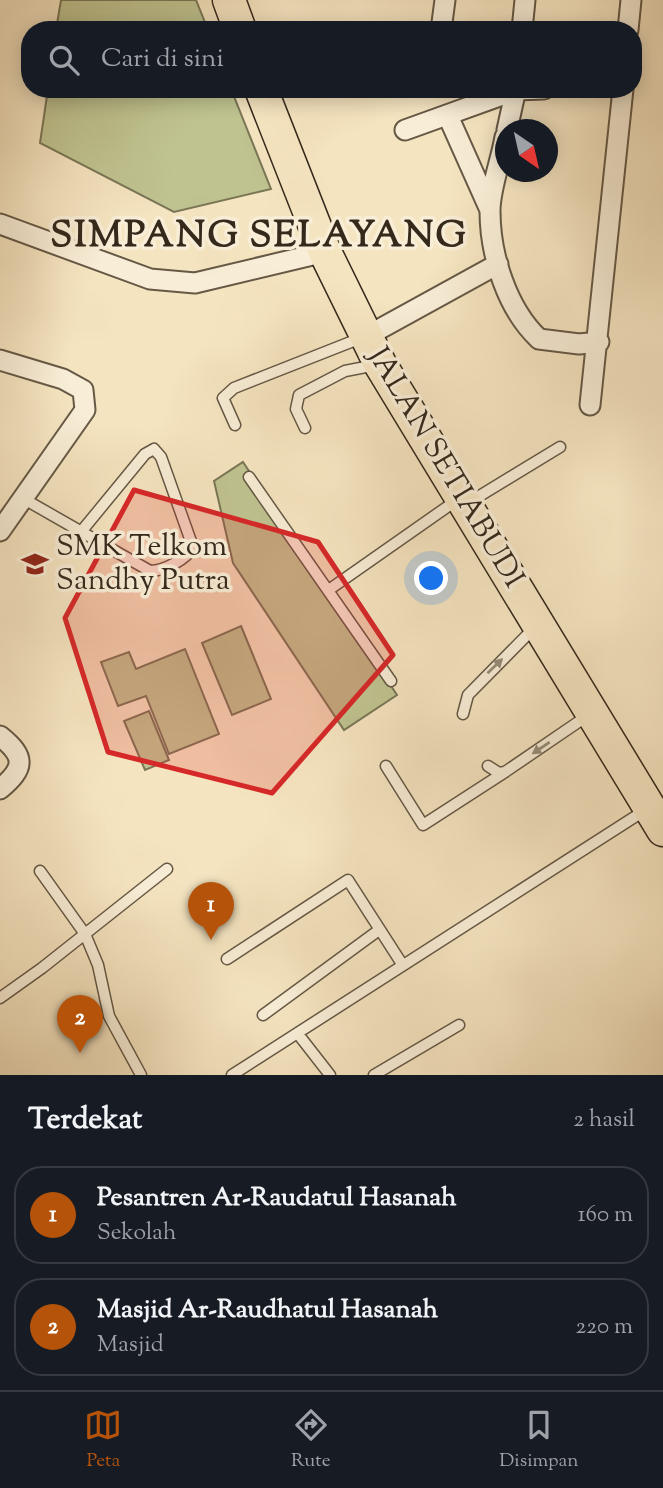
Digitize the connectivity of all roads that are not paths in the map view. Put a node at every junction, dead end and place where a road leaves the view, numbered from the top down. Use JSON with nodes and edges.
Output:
{"nodes":[{"id":1,"x":229,"y":0,"type":"edge"},
{"id":2,"x":444,"y":0,"type":"edge"},
{"id":3,"x":525,"y":0,"type":"edge"},
{"id":4,"x":631,"y":0,"type":"edge"},
{"id":5,"x":237,"y":21,"type":"edge"},
{"id":6,"x":442,"y":21,"type":"edge"},
{"id":7,"x":523,"y":21,"type":"edge"},
{"id":8,"x":629,"y":21,"type":"edge"},
{"id":9,"x":265,"y":98,"type":"edge"},
{"id":10,"x":495,"y":98,"type":"edge"},
{"id":11,"x":514,"y":98,"type":"edge"},
{"id":12,"x":622,"y":98,"type":"edge"},
{"id":13,"x":448,"y":116,"type":"junction"},
{"id":14,"x":509,"y":119,"type":"edge"},
{"id":15,"x":405,"y":130,"type":"dead end"},
{"id":16,"x":496,"y":182,"type":"edge"},
{"id":17,"x":490,"y":211,"type":"junction"},
{"id":18,"x":0,"y":224,"type":"edge"},
{"id":19,"x":325,"y":253,"type":"junction"},
{"id":20,"x":498,"y":264,"type":"junction"},
{"id":21,"x":367,"y":336,"type":"junction"},
{"id":22,"x":599,"y":342,"type":"junction"},
{"id":23,"x":0,"y":360,"type":"edge"},
{"id":24,"x":380,"y":364,"type":"junction"},
{"id":25,"x":590,"y":405,"type":"dead end"},
{"id":26,"x":235,"y":425,"type":"dead end"},
{"id":27,"x":304,"y":428,"type":"dead end"},
{"id":28,"x":560,"y":447,"type":"dead end"},
{"id":29,"x":249,"y":477,"type":"dead end"},
{"id":30,"x":24,"y":499,"type":"junction"},
{"id":31,"x":463,"y":502,"type":"junction"},
{"id":32,"x":0,"y":531,"type":"edge"},
{"id":33,"x":80,"y":533,"type":"junction"},
{"id":34,"x":330,"y":589,"type":"junction"},
{"id":35,"x":539,"y":624,"type":"junction"},
{"id":36,"x":391,"y":681,"type":"dead end"},
{"id":37,"x":593,"y":712,"type":"junction"},
{"id":38,"x":463,"y":714,"type":"dead end"},
{"id":39,"x":0,"y":736,"type":"edge"},
{"id":40,"x":386,"y":766,"type":"dead end"},
{"id":41,"x":488,"y":766,"type":"dead end"},
{"id":42,"x":505,"y":772,"type":"junction"},
{"id":43,"x":0,"y":789,"type":"edge"},
{"id":44,"x":656,"y":819,"type":"edge"},
{"id":45,"x":167,"y":869,"type":"dead end"},
{"id":46,"x":40,"y":871,"type":"dead end"},
{"id":47,"x":379,"y":930,"type":"junction"},
{"id":48,"x":85,"y":934,"type":"junction"},
{"id":49,"x":228,"y":959,"type":"dead end"},
{"id":50,"x":402,"y":964,"type":"junction"},
{"id":51,"x":0,"y":998,"type":"edge"},
{"id":52,"x":263,"y":1015,"type":"dead end"},
{"id":53,"x":459,"y":1025,"type":"dead end"},
{"id":54,"x":298,"y":1034,"type":"junction"},
{"id":55,"x":141,"y":1075,"type":"edge"},
{"id":56,"x":232,"y":1075,"type":"edge"},
{"id":57,"x":330,"y":1075,"type":"edge"},
{"id":58,"x":374,"y":1075,"type":"edge"}],
"edges":[{"from":1,"to":5,"type":"main road"},
{"from":2,"to":6,"type":"street"},
{"from":3,"to":7,"type":"street"},
{"from":4,"to":8,"type":"street"},
{"from":9,"to":19,"type":"main road","name":"JALAN SETIABUDI"},
{"from":10,"to":13,"type":"street"},
{"from":11,"to":14,"type":"street"},
{"from":12,"to":22,"type":"street"},
{"from":13,"to":15,"type":"street"},
{"from":13,"to":17,"type":"street"},
{"from":16,"to":17,"type":"street"},
{"from":17,"to":20,"type":"street"},
{"from":18,"to":19,"type":"street"},
{"from":19,"to":21,"type":"main road","name":"JALAN SETIABUDI"},
{"from":20,"to":21,"type":"street"},
{"from":20,"to":22,"type":"street"},
{"from":21,"to":24,"type":"main road","name":"JALAN SETIABUDI"},
{"from":21,"to":26,"type":"lane"},
{"from":22,"to":25,"type":"street"},
{"from":23,"to":30,"type":"street"},
{"from":24,"to":27,"type":"lane"},
{"from":24,"to":31,"type":"main road","name":"JALAN SETIABUDI"},
{"from":28,"to":31,"type":"lane"},
{"from":29,"to":34,"type":"lane"},
{"from":30,"to":32,"type":"street"},
{"from":30,"to":33,"type":"lane"},
{"from":31,"to":34,"type":"lane"},
{"from":31,"to":35,"type":"main road","name":"JALAN SETIABUDI"},
{"from":33,"to":33,"type":"lane"},
{"from":34,"to":36,"type":"lane"},
{"from":35,"to":37,"type":"main road","name":"JALAN SETIABUDI"},
{"from":38,"to":35,"type":"lane","one_way":true},
{"from":37,"to":42,"type":"lane","one_way":true},
{"from":37,"to":44,"type":"main road","name":"JALAN SETIABUDI"},
{"from":39,"to":43,"type":"street"},
{"from":40,"to":42,"type":"lane"},
{"from":41,"to":42,"type":"lane"},
{"from":44,"to":50,"type":"lane"},
{"from":45,"to":48,"type":"lane"},
{"from":46,"to":48,"type":"lane"},
{"from":47,"to":49,"type":"lane"},
{"from":47,"to":50,"type":"lane"},
{"from":47,"to":52,"type":"lane"},
{"from":48,"to":51,"type":"lane"},
{"from":48,"to":55,"type":"lane"},
{"from":50,"to":54,"type":"lane"},
{"from":53,"to":58,"type":"lane"},
{"from":54,"to":56,"type":"lane"},
{"from":54,"to":57,"type":"lane"}]}
